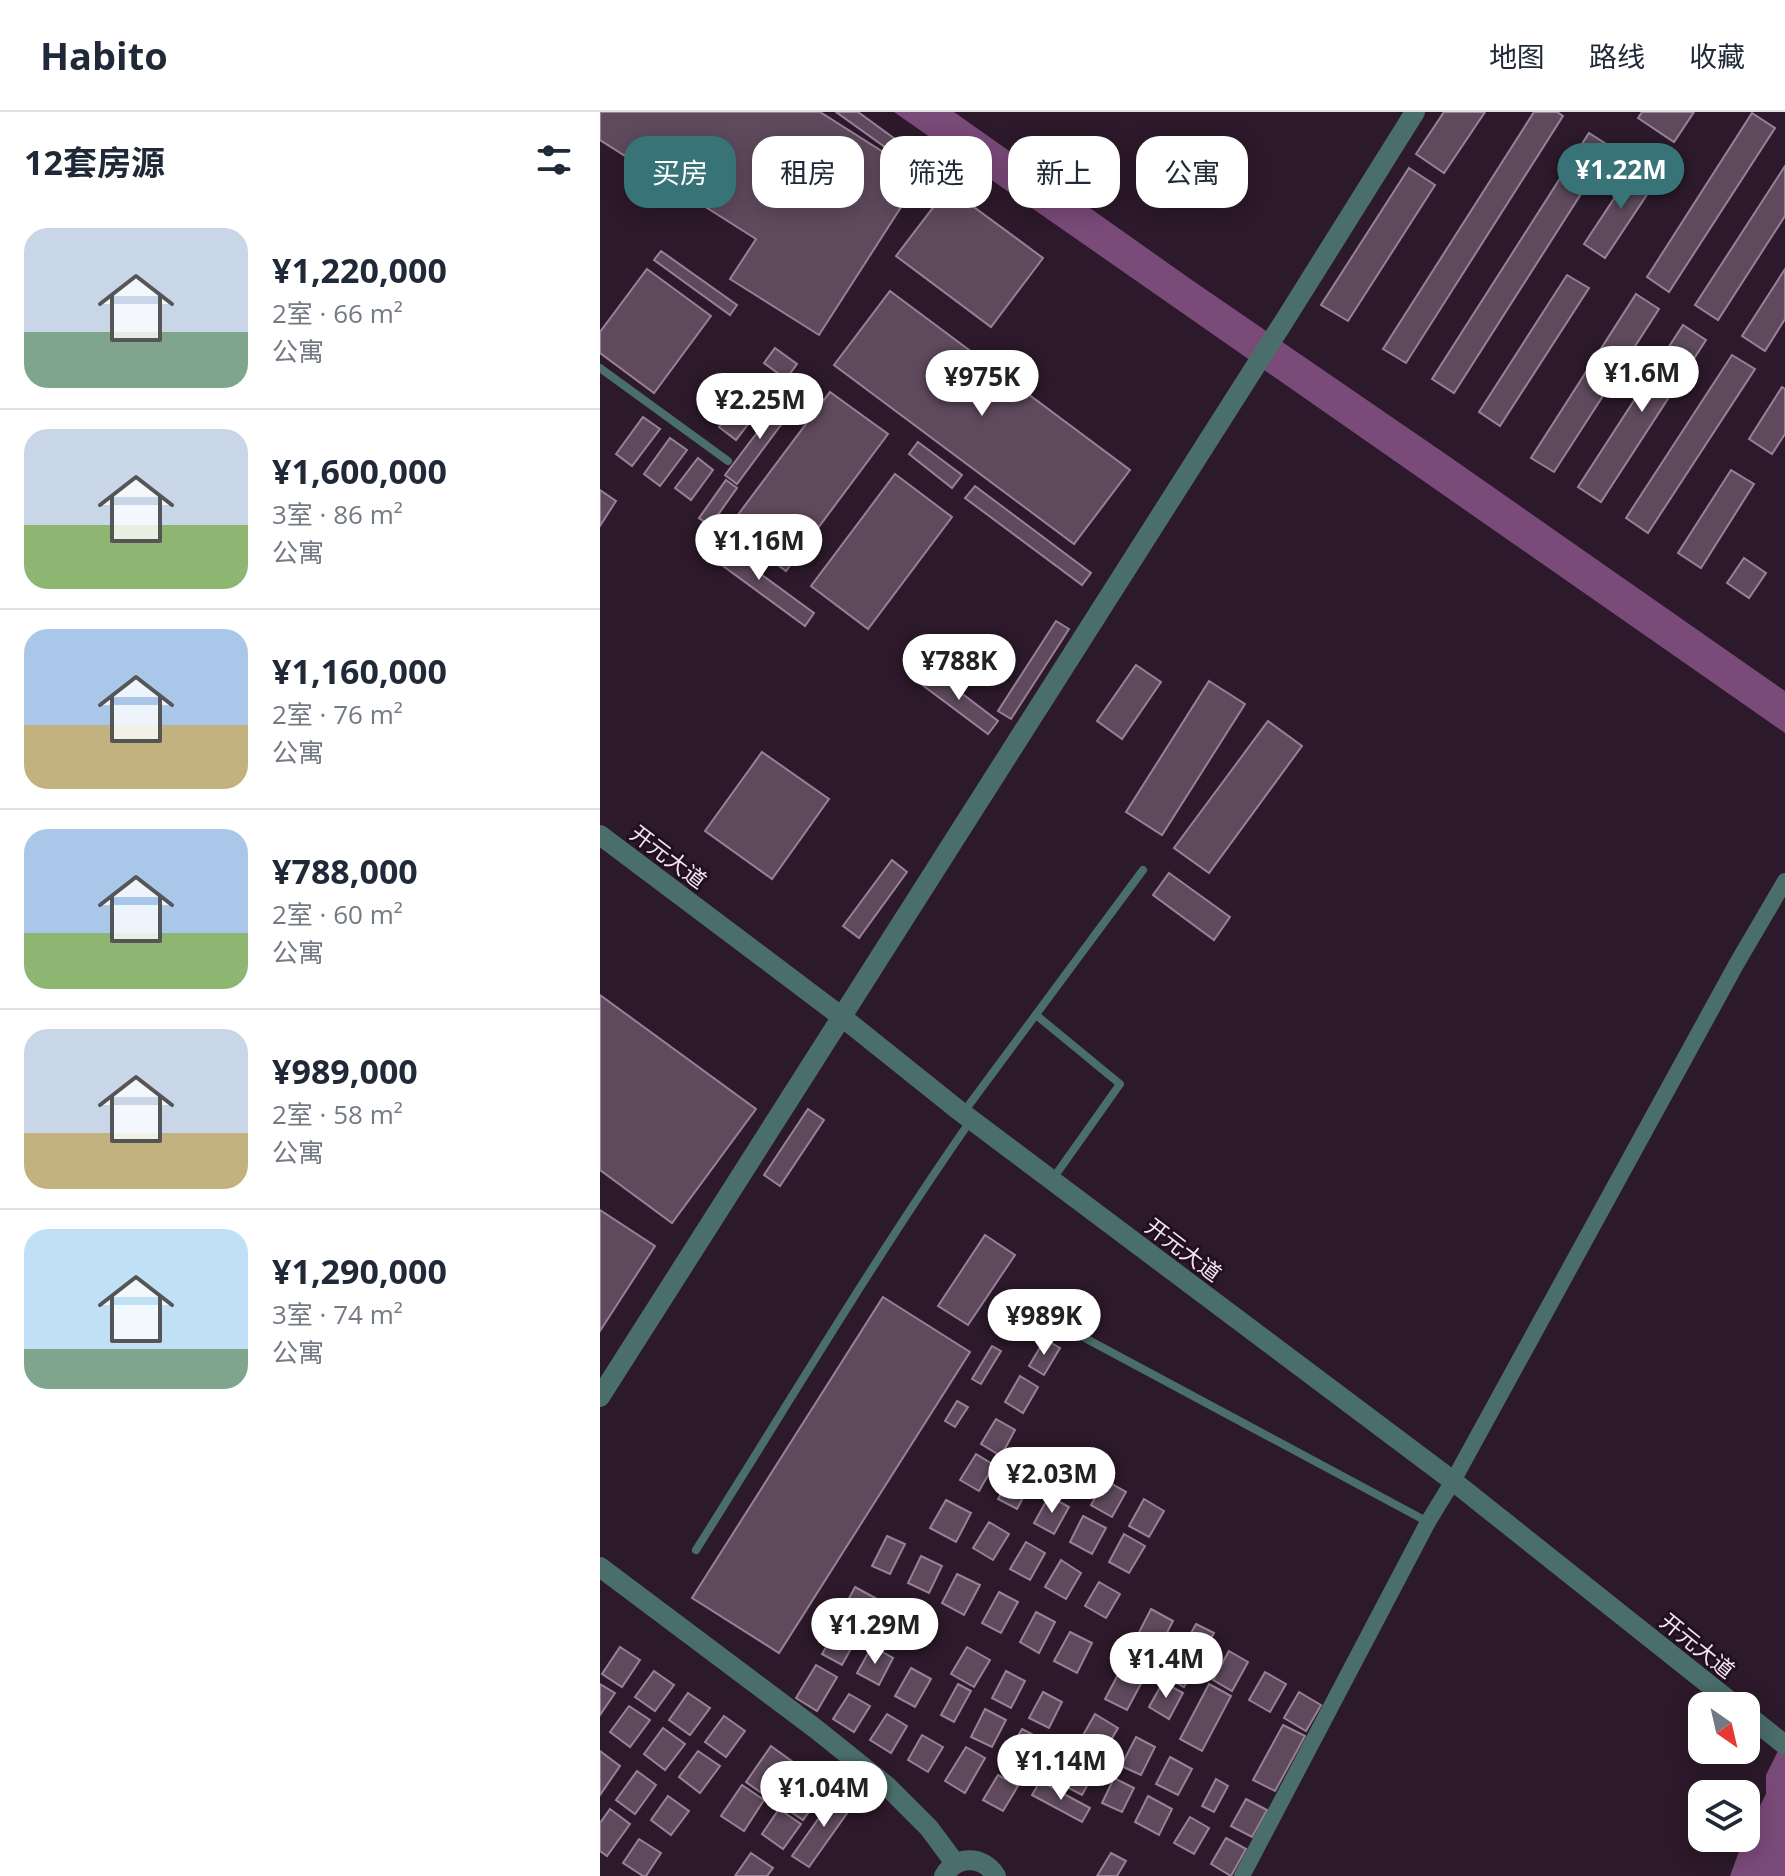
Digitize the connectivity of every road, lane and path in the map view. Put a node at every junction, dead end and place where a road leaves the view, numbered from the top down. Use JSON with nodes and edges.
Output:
{"nodes":[{"id":1,"x":1415,"y":112,"type":"edge"},
{"id":2,"x":600,"y":368,"type":"edge"},
{"id":3,"x":728,"y":461,"type":"dead end"},
{"id":4,"x":600,"y":835,"type":"edge"},
{"id":5,"x":1143,"y":870,"type":"dead end"},
{"id":6,"x":1785,"y":881,"type":"edge"},
{"id":7,"x":1036,"y":1015,"type":"junction"},
{"id":8,"x":842,"y":1017,"type":"junction"},
{"id":9,"x":967,"y":1116,"type":"junction"},
{"id":10,"x":1052,"y":1180,"type":"junction"},
{"id":11,"x":1042,"y":1315,"type":"dead end"},
{"id":12,"x":600,"y":1397,"type":"edge"},
{"id":13,"x":1453,"y":1481,"type":"junction"},
{"id":14,"x":1428,"y":1522,"type":"junction"},
{"id":15,"x":696,"y":1550,"type":"dead end"},
{"id":16,"x":600,"y":1567,"type":"edge"},
{"id":17,"x":1718,"y":1692,"type":"edge"},
{"id":18,"x":1760,"y":1725,"type":"edge"},
{"id":19,"x":1785,"y":1745,"type":"edge"},
{"id":20,"x":950,"y":1870,"type":"edge"},
{"id":21,"x":996,"y":1876,"type":"edge"},
{"id":22,"x":1242,"y":1876,"type":"edge"}],
"edges":[{"from":1,"to":8,"type":"street"},
{"from":2,"to":3,"type":"lane"},
{"from":4,"to":8,"type":"street","name":"开元大道"},
{"from":5,"to":7,"type":"lane"},
{"from":6,"to":13,"type":"street"},
{"from":7,"to":9,"type":"lane"},
{"from":7,"to":10,"type":"lane"},
{"from":8,"to":9,"type":"street","name":"开元大道"},
{"from":8,"to":12,"type":"street"},
{"from":9,"to":10,"type":"street","name":"开元大道"},
{"from":9,"to":15,"type":"lane"},
{"from":10,"to":13,"type":"street","name":"开元大道"},
{"from":11,"to":14,"type":"lane"},
{"from":13,"to":14,"type":"street"},
{"from":13,"to":17,"type":"street","name":"开元大道"},
{"from":14,"to":22,"type":"street"},
{"from":16,"to":20,"type":"street"},
{"from":18,"to":19,"type":"street"},
{"from":20,"to":21,"type":"street"}]}
